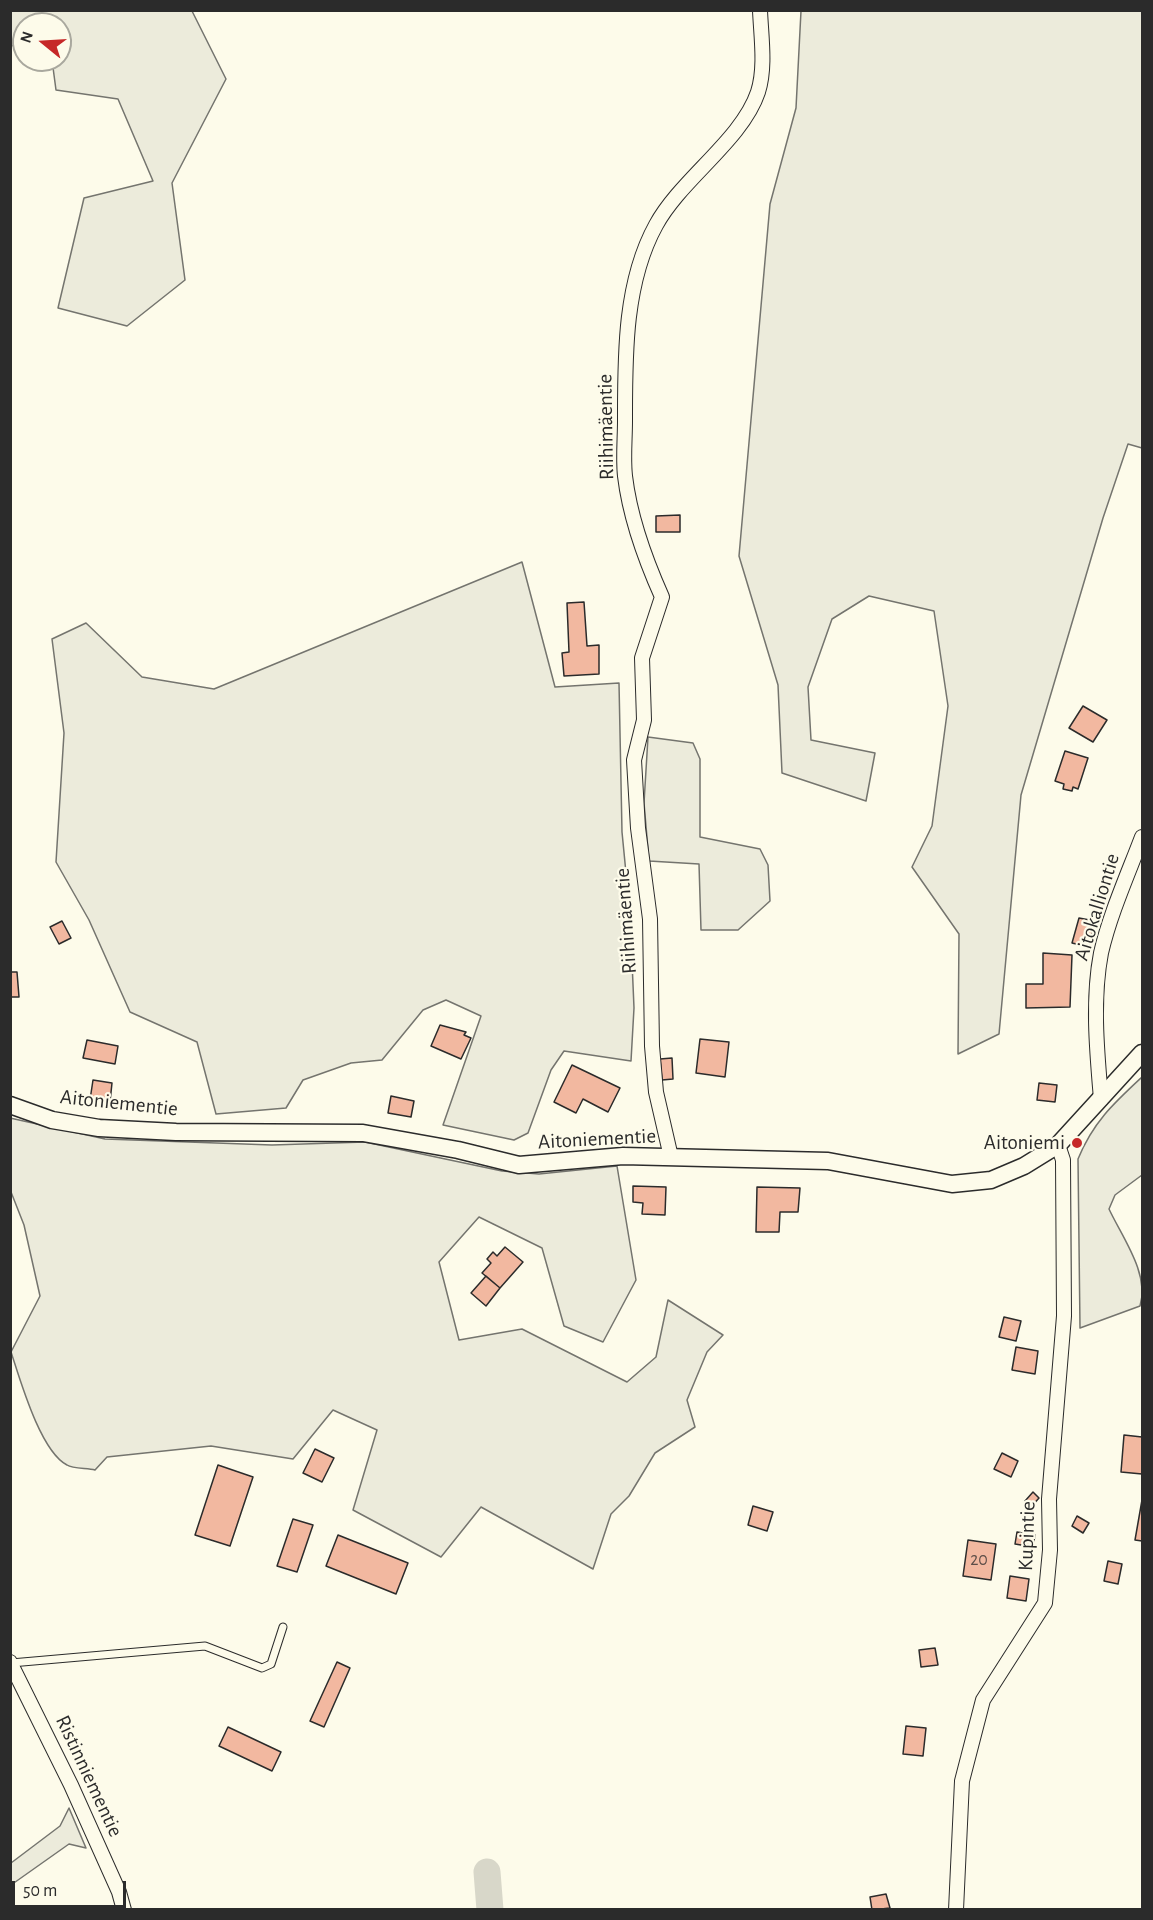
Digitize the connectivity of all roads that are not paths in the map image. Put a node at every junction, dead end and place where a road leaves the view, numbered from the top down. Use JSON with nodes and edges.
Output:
{"nodes":[{"id":1,"x":760,"y":10,"type":"edge"},
{"id":2,"x":1143,"y":837,"type":"edge"},
{"id":3,"x":1143,"y":1053,"type":"edge"},
{"id":4,"x":1101,"y":1099,"type":"junction"},
{"id":5,"x":10,"y":1106,"type":"edge"},
{"id":6,"x":1058,"y":1145,"type":"junction"},
{"id":7,"x":671,"y":1157,"type":"junction"},
{"id":8,"x":283,"y":1627,"type":"dead end"},
{"id":9,"x":11,"y":1662,"type":"edge"},
{"id":10,"x":124,"y":1910,"type":"edge"},
{"id":11,"x":956,"y":1910,"type":"edge"}],
"edges":[{"from":1,"to":7,"type":"street","name":"Riihimäentie"},
{"from":2,"to":4,"type":"street","name":"Aitokalliontie"},
{"from":3,"to":4,"type":"street","name":"Aitoniementie"},
{"from":4,"to":6,"type":"street","name":"Aitoniementie"},
{"from":5,"to":7,"type":"street","name":"Aitoniementie"},
{"from":6,"to":7,"type":"street","name":"Aitoniementie"},
{"from":6,"to":11,"type":"street","name":"Kupintie"},
{"from":8,"to":9,"type":"lane"},
{"from":9,"to":10,"type":"street","name":"Ristinniementie"}]}
